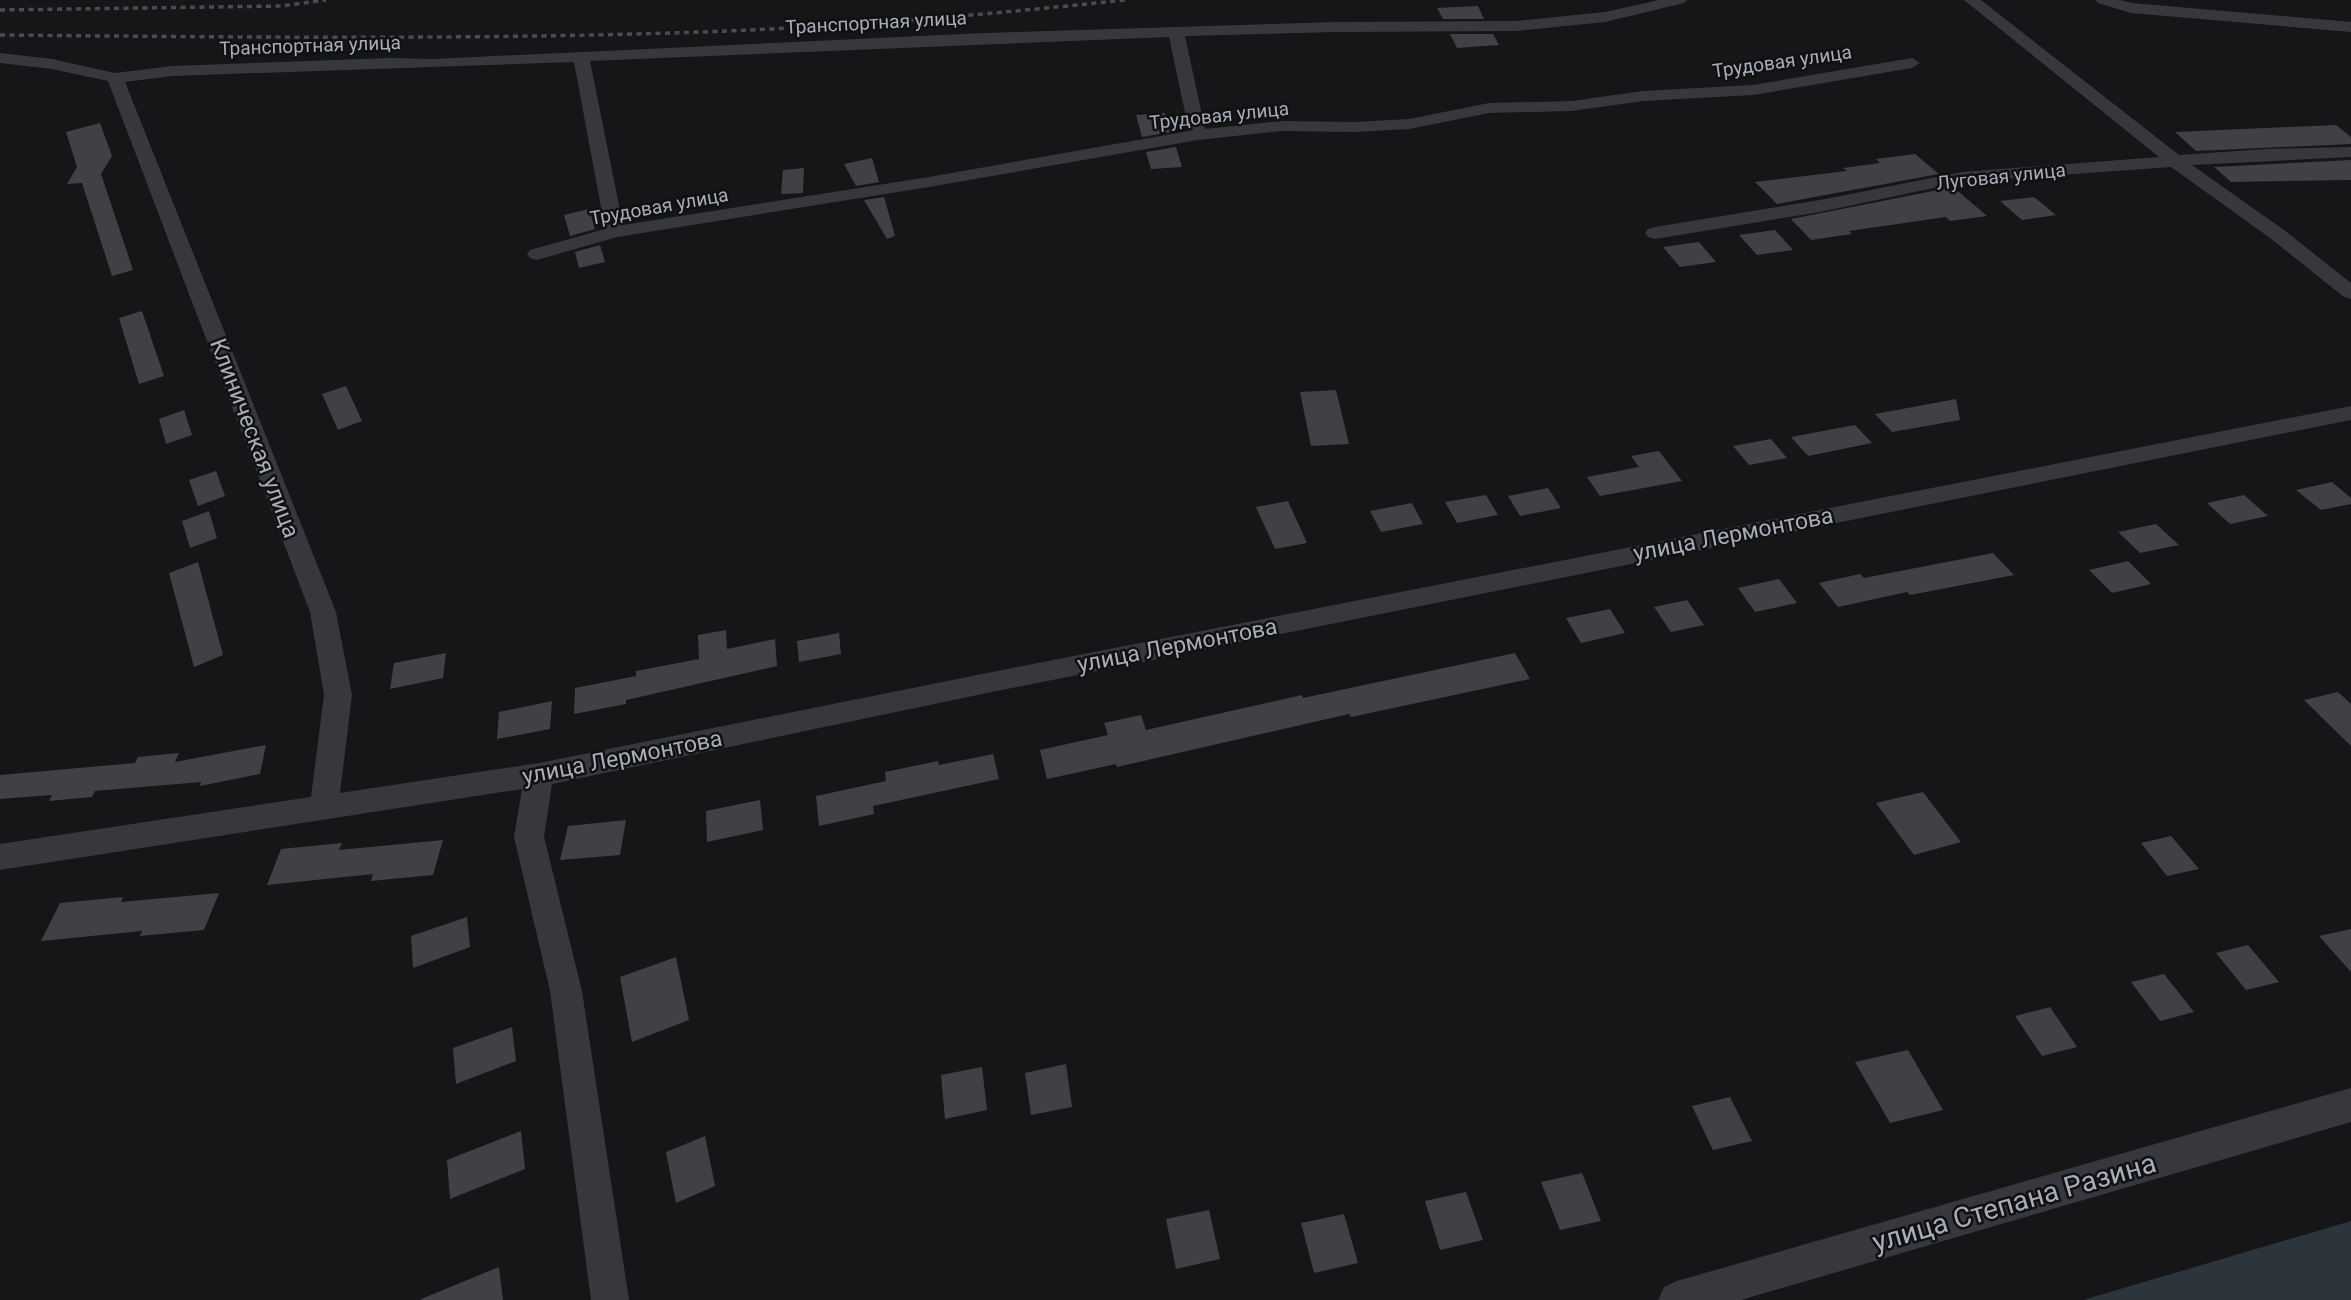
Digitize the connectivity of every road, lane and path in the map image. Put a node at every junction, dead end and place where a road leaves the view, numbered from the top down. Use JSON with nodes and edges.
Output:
{"nodes":[{"id":1,"x":1679,"y":0,"type":"edge"},
{"id":2,"x":1972,"y":0,"type":"edge"},
{"id":3,"x":2103,"y":0,"type":"edge"},
{"id":4,"x":2351,"y":27,"type":"edge"},
{"id":5,"x":1175,"y":32,"type":"junction"},
{"id":6,"x":0,"y":58,"type":"edge"},
{"id":7,"x":581,"y":58,"type":"junction"},
{"id":8,"x":1912,"y":64,"type":"dead end"},
{"id":9,"x":115,"y":78,"type":"junction"},
{"id":10,"x":1198,"y":135,"type":"junction"},
{"id":11,"x":2351,"y":152,"type":"edge"},
{"id":12,"x":2175,"y":161,"type":"junction"},
{"id":13,"x":615,"y":232,"type":"junction"},
{"id":14,"x":1655,"y":233,"type":"dead end"},
{"id":15,"x":537,"y":254,"type":"dead end"},
{"id":16,"x":2351,"y":293,"type":"edge"},
{"id":17,"x":2351,"y":413,"type":"edge"},
{"id":18,"x":539,"y":775,"type":"junction"},
{"id":19,"x":324,"y":809,"type":"junction"},
{"id":20,"x":0,"y":857,"type":"edge"},
{"id":21,"x":2351,"y":1105,"type":"edge"},
{"id":22,"x":610,"y":1300,"type":"edge"},
{"id":23,"x":1677,"y":1300,"type":"edge"}],
"edges":[{"from":1,"to":5,"type":"street","name":"Транспортная улица"},
{"from":2,"to":12,"type":"street"},
{"from":3,"to":4,"type":"street"},
{"from":5,"to":7,"type":"street","name":"Транспортная улица"},
{"from":5,"to":10,"type":"street"},
{"from":6,"to":9,"type":"street","name":"Транспортная улица"},
{"from":7,"to":9,"type":"street","name":"Транспортная улица"},
{"from":7,"to":13,"type":"street"},
{"from":8,"to":10,"type":"street","name":"Трудовая улица"},
{"from":9,"to":19,"type":"street","name":"Клиническая улица"},
{"from":10,"to":13,"type":"street","name":"Трудовая улица"},
{"from":11,"to":12,"type":"street","name":"Луговая улица"},
{"from":12,"to":14,"type":"street","name":"Луговая улица"},
{"from":12,"to":16,"type":"street"},
{"from":13,"to":15,"type":"street","name":"Трудовая улица"},
{"from":17,"to":18,"type":"street","name":"улица Лермонтова"},
{"from":18,"to":19,"type":"street","name":"улица Лермонтова"},
{"from":18,"to":22,"type":"street"},
{"from":19,"to":20,"type":"street","name":"улица Лермонтова"},
{"from":21,"to":23,"type":"street","name":"улица Степана Разина"}]}
